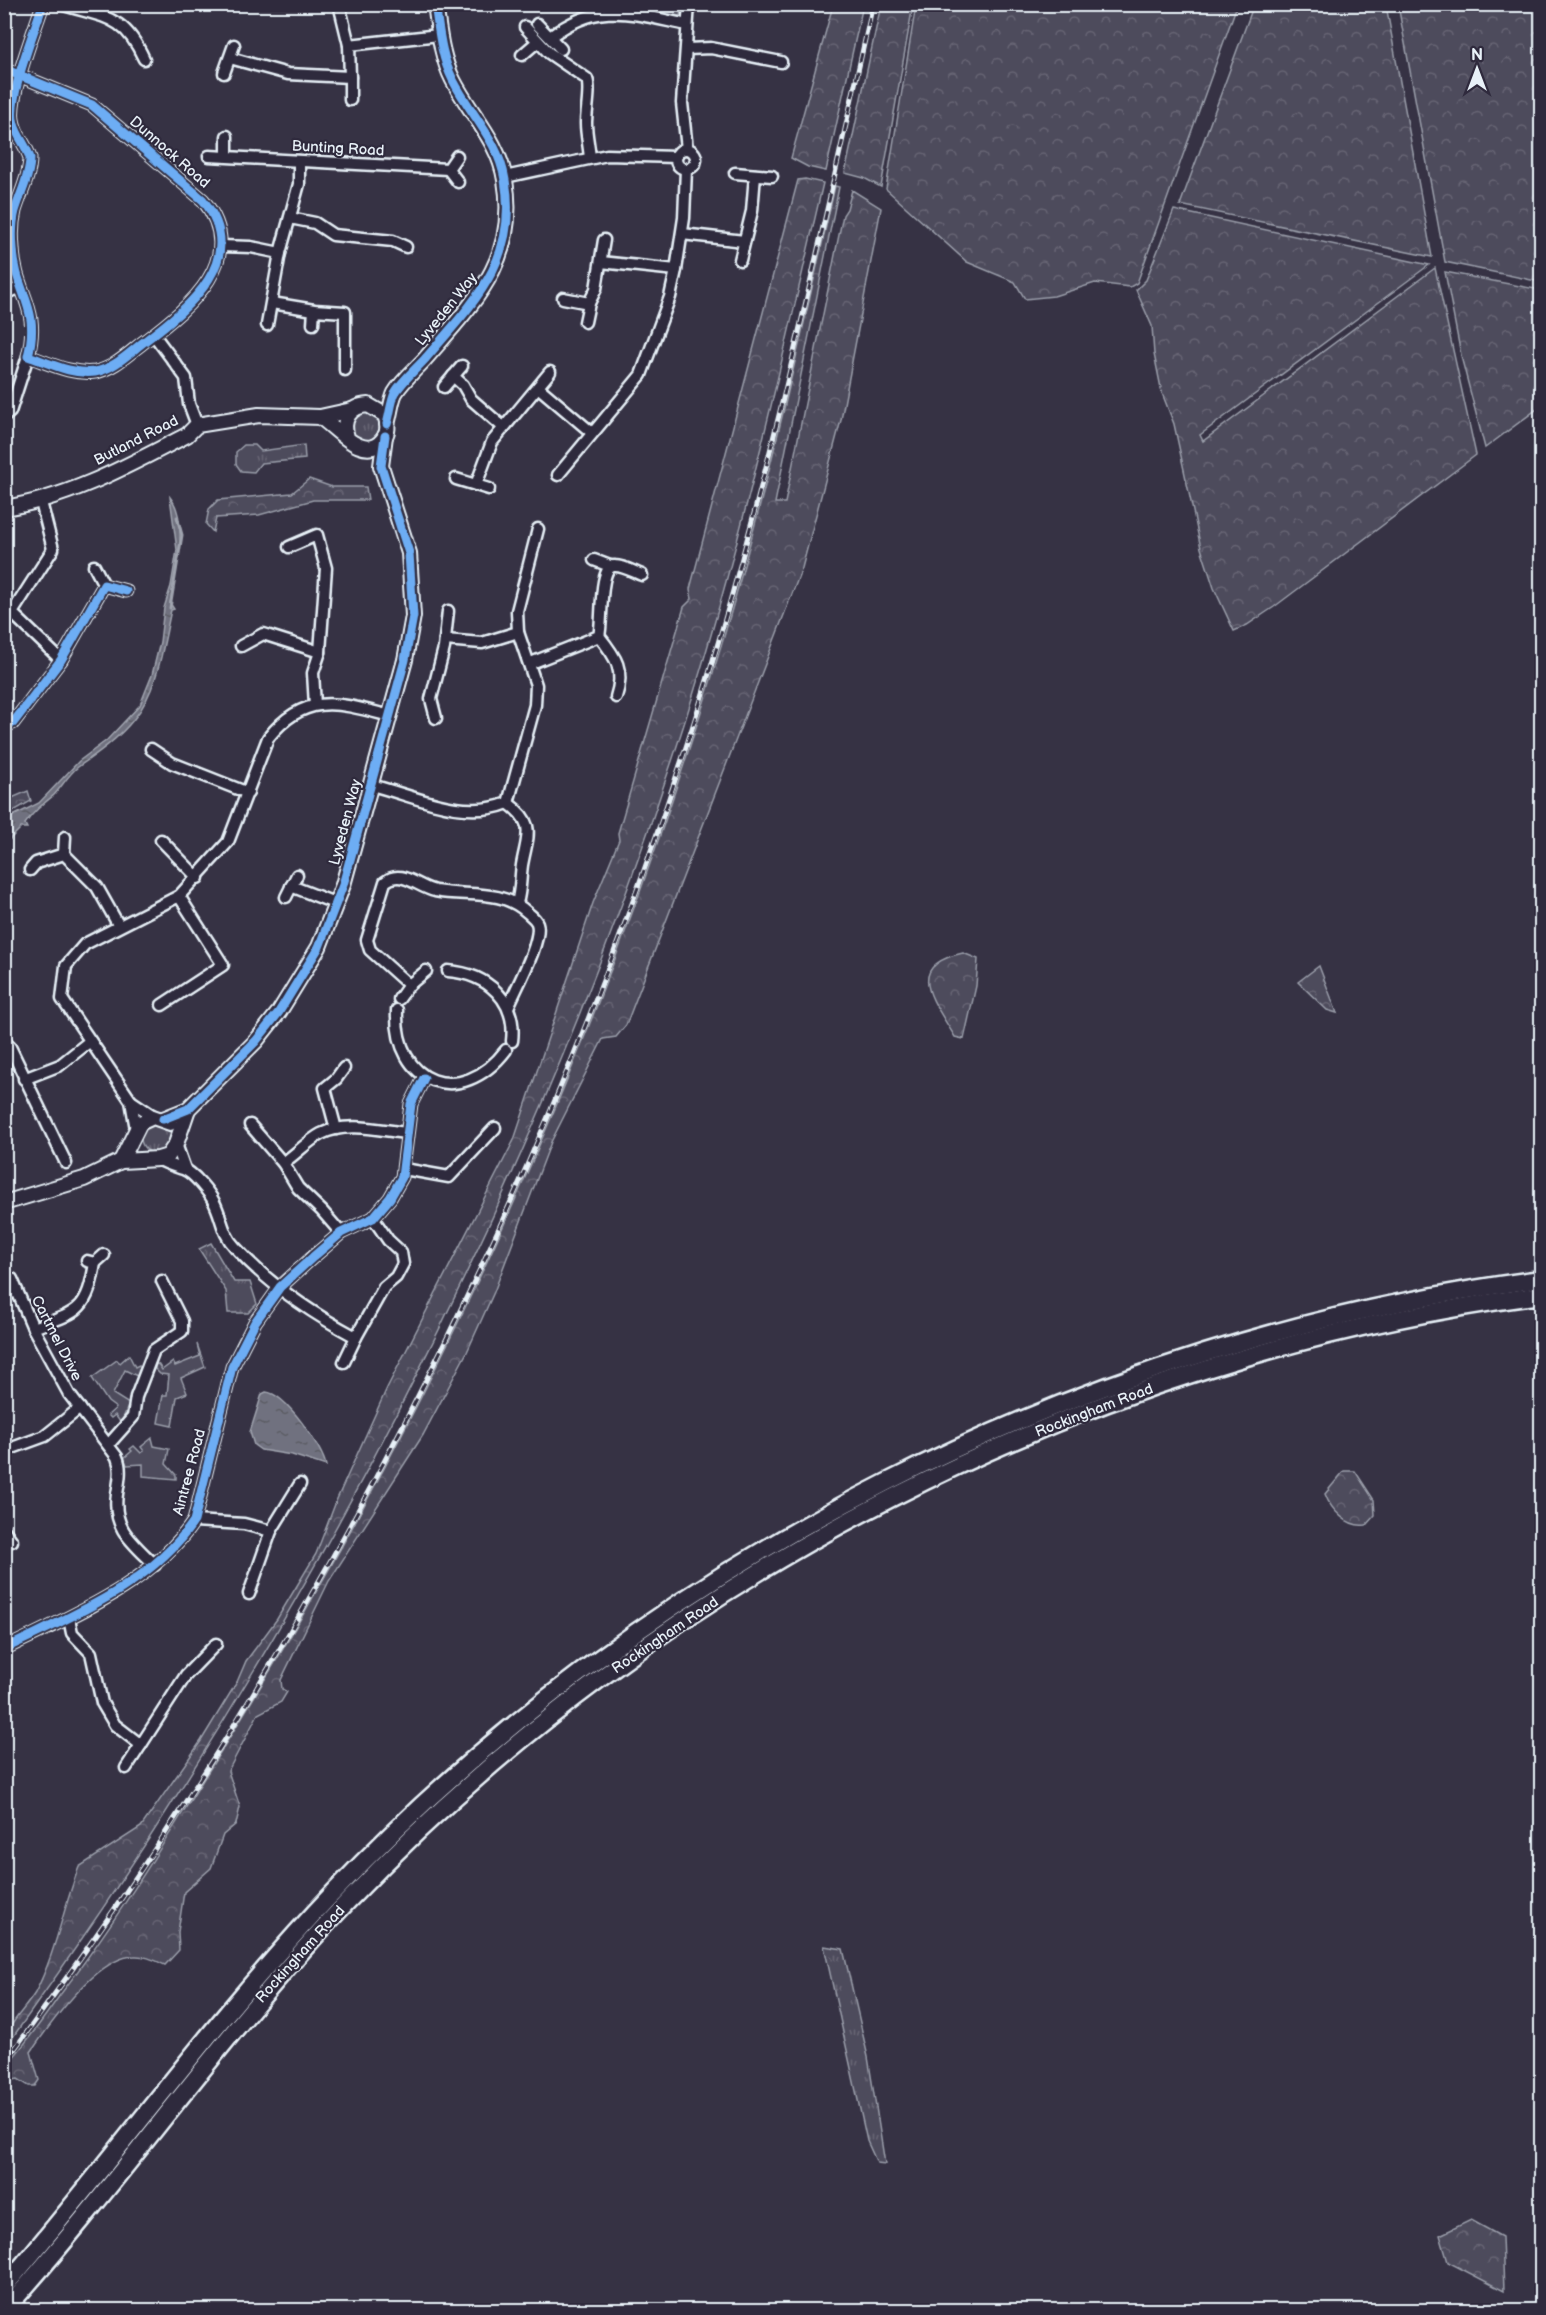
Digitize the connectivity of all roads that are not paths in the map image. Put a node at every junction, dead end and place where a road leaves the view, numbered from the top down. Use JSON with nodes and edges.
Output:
{"nodes":[{"id":1,"x":43,"y":4,"type":"edge"},
{"id":2,"x":61,"y":4,"type":"edge"},
{"id":3,"x":339,"y":4,"type":"edge"},
{"id":4,"x":435,"y":4,"type":"edge"},
{"id":5,"x":689,"y":4,"type":"edge"},
{"id":6,"x":609,"y":7,"type":"edge"},
{"id":7,"x":537,"y":24,"type":"dead end"},
{"id":8,"x":687,"y":25,"type":"junction"},
{"id":9,"x":525,"y":27,"type":"dead end"},
{"id":10,"x":439,"y":34,"type":"junction"},
{"id":11,"x":550,"y":37,"type":"junction"},
{"id":12,"x":537,"y":42,"type":"junction"},
{"id":13,"x":234,"y":45,"type":"dead end"},
{"id":14,"x":349,"y":45,"type":"junction"},
{"id":15,"x":561,"y":49,"type":"dead end"},
{"id":16,"x":687,"y":49,"type":"junction"},
{"id":17,"x":522,"y":55,"type":"dead end"},
{"id":18,"x":231,"y":58,"type":"junction"},
{"id":19,"x":144,"y":59,"type":"dead end"},
{"id":20,"x":781,"y":62,"type":"dead end"},
{"id":21,"x":4,"y":69,"type":"edge"},
{"id":22,"x":224,"y":73,"type":"dead end"},
{"id":23,"x":20,"y":75,"type":"junction"},
{"id":24,"x":350,"y":77,"type":"junction"},
{"id":25,"x":350,"y":100,"type":"dead end"},
{"id":26,"x":227,"y":136,"type":"dead end"},
{"id":27,"x":687,"y":149,"type":"junction"},
{"id":28,"x":209,"y":156,"type":"dead end"},
{"id":29,"x":227,"y":156,"type":"junction"},
{"id":30,"x":458,"y":156,"type":"dead end"},
{"id":31,"x":676,"y":157,"type":"junction"},
{"id":32,"x":590,"y":158,"type":"junction"},
{"id":33,"x":300,"y":160,"type":"junction"},
{"id":34,"x":448,"y":169,"type":"junction"},
{"id":35,"x":686,"y":169,"type":"junction"},
{"id":36,"x":735,"y":173,"type":"dead end"},
{"id":37,"x":755,"y":175,"type":"junction"},
{"id":38,"x":772,"y":176,"type":"dead end"},
{"id":39,"x":505,"y":177,"type":"junction"},
{"id":40,"x":458,"y":183,"type":"dead end"},
{"id":41,"x":9,"y":213,"type":"edge"},
{"id":42,"x":290,"y":218,"type":"junction"},
{"id":43,"x":682,"y":234,"type":"junction"},
{"id":44,"x":604,"y":240,"type":"dead end"},
{"id":45,"x":744,"y":241,"type":"junction"},
{"id":46,"x":221,"y":246,"type":"junction"},
{"id":47,"x":406,"y":248,"type":"dead end"},
{"id":48,"x":280,"y":254,"type":"junction"},
{"id":49,"x":740,"y":260,"type":"dead end"},
{"id":50,"x":601,"y":262,"type":"junction"},
{"id":51,"x":676,"y":270,"type":"junction"},
{"id":52,"x":21,"y":288,"type":"junction"},
{"id":53,"x":4,"y":293,"type":"edge"},
{"id":54,"x":563,"y":298,"type":"dead end"},
{"id":55,"x":272,"y":303,"type":"junction"},
{"id":56,"x":589,"y":303,"type":"junction"},
{"id":57,"x":314,"y":310,"type":"junction"},
{"id":58,"x":585,"y":322,"type":"dead end"},
{"id":59,"x":313,"y":324,"type":"dead end"},
{"id":60,"x":267,"y":325,"type":"dead end"},
{"id":61,"x":154,"y":335,"type":"junction"},
{"id":62,"x":28,"y":357,"type":"junction"},
{"id":63,"x":462,"y":366,"type":"dead end"},
{"id":64,"x":345,"y":370,"type":"dead end"},
{"id":65,"x":550,"y":372,"type":"dead end"},
{"id":66,"x":453,"y":376,"type":"junction"},
{"id":67,"x":444,"y":387,"type":"dead end"},
{"id":68,"x":538,"y":387,"type":"junction"},
{"id":69,"x":395,"y":394,"type":"junction"},
{"id":70,"x":368,"y":405,"type":"junction"},
{"id":71,"x":352,"y":410,"type":"junction"},
{"id":72,"x":4,"y":417,"type":"edge"},
{"id":73,"x":320,"y":417,"type":"junction"},
{"id":74,"x":198,"y":425,"type":"junction"},
{"id":75,"x":503,"y":427,"type":"junction"},
{"id":76,"x":386,"y":430,"type":"junction"},
{"id":77,"x":591,"y":432,"type":"junction"},
{"id":78,"x":347,"y":437,"type":"junction"},
{"id":79,"x":360,"y":447,"type":"junction"},
{"id":80,"x":381,"y":466,"type":"junction"},
{"id":81,"x":558,"y":475,"type":"dead end"},
{"id":82,"x":456,"y":479,"type":"dead end"},
{"id":83,"x":476,"y":485,"type":"junction"},
{"id":84,"x":489,"y":489,"type":"dead end"},
{"id":85,"x":41,"y":502,"type":"junction"},
{"id":86,"x":4,"y":508,"type":"edge"},
{"id":87,"x":537,"y":529,"type":"dead end"},
{"id":88,"x":289,"y":547,"type":"dead end"},
{"id":89,"x":594,"y":560,"type":"dead end"},
{"id":90,"x":94,"y":566,"type":"dead end"},
{"id":91,"x":610,"y":566,"type":"junction"},
{"id":92,"x":642,"y":575,"type":"dead end"},
{"id":93,"x":104,"y":585,"type":"junction"},
{"id":94,"x":126,"y":591,"type":"dead end"},
{"id":95,"x":448,"y":611,"type":"dead end"},
{"id":96,"x":518,"y":632,"type":"junction"},
{"id":97,"x":599,"y":636,"type":"junction"},
{"id":98,"x":445,"y":640,"type":"junction"},
{"id":99,"x":241,"y":646,"type":"dead end"},
{"id":100,"x":320,"y":652,"type":"junction"},
{"id":101,"x":61,"y":660,"type":"junction"},
{"id":102,"x":531,"y":663,"type":"junction"},
{"id":103,"x":616,"y":697,"type":"dead end"},
{"id":104,"x":315,"y":705,"type":"junction"},
{"id":105,"x":390,"y":716,"type":"junction"},
{"id":106,"x":436,"y":718,"type":"dead end"},
{"id":107,"x":4,"y":726,"type":"edge"},
{"id":108,"x":151,"y":749,"type":"dead end"},
{"id":109,"x":371,"y":785,"type":"junction"},
{"id":110,"x":248,"y":793,"type":"junction"},
{"id":111,"x":508,"y":803,"type":"junction"},
{"id":112,"x":65,"y":837,"type":"dead end"},
{"id":113,"x":161,"y":840,"type":"dead end"},
{"id":114,"x":64,"y":854,"type":"junction"},
{"id":115,"x":30,"y":870,"type":"dead end"},
{"id":116,"x":198,"y":878,"type":"junction"},
{"id":117,"x":179,"y":896,"type":"junction"},
{"id":118,"x":286,"y":897,"type":"dead end"},
{"id":119,"x":517,"y":903,"type":"junction"},
{"id":120,"x":337,"y":904,"type":"junction"},
{"id":121,"x":120,"y":926,"type":"junction"},
{"id":122,"x":426,"y":971,"type":"dead end"},
{"id":123,"x":448,"y":971,"type":"dead end"},
{"id":124,"x":409,"y":985,"type":"junction"},
{"id":125,"x":162,"y":1005,"type":"dead end"},
{"id":126,"x":509,"y":1005,"type":"junction"},
{"id":127,"x":4,"y":1041,"type":"edge"},
{"id":128,"x":90,"y":1041,"type":"junction"},
{"id":129,"x":344,"y":1068,"type":"dead end"},
{"id":130,"x":424,"y":1078,"type":"junction"},
{"id":131,"x":24,"y":1079,"type":"junction"},
{"id":132,"x":131,"y":1101,"type":"junction"},
{"id":133,"x":188,"y":1109,"type":"junction"},
{"id":134,"x":159,"y":1118,"type":"junction"},
{"id":135,"x":250,"y":1125,"type":"dead end"},
{"id":136,"x":495,"y":1128,"type":"dead end"},
{"id":137,"x":336,"y":1130,"type":"junction"},
{"id":138,"x":135,"y":1133,"type":"junction"},
{"id":139,"x":406,"y":1133,"type":"junction"},
{"id":140,"x":177,"y":1141,"type":"junction"},
{"id":141,"x":153,"y":1159,"type":"junction"},
{"id":142,"x":121,"y":1161,"type":"junction"},
{"id":143,"x":66,"y":1163,"type":"dead end"},
{"id":144,"x":284,"y":1163,"type":"junction"},
{"id":145,"x":184,"y":1169,"type":"junction"},
{"id":146,"x":404,"y":1169,"type":"junction"},
{"id":147,"x":4,"y":1203,"type":"edge"},
{"id":148,"x":376,"y":1222,"type":"junction"},
{"id":149,"x":341,"y":1233,"type":"junction"},
{"id":150,"x":104,"y":1255,"type":"dead end"},
{"id":151,"x":12,"y":1279,"type":"dead end"},
{"id":152,"x":1542,"y":1279,"type":"edge"},
{"id":153,"x":162,"y":1281,"type":"dead end"},
{"id":154,"x":280,"y":1287,"type":"junction"},
{"id":155,"x":17,"y":1291,"type":"junction"},
{"id":156,"x":4,"y":1295,"type":"edge"},
{"id":157,"x":1542,"y":1296,"type":"edge"},
{"id":158,"x":33,"y":1328,"type":"junction"},
{"id":159,"x":356,"y":1337,"type":"junction"},
{"id":160,"x":344,"y":1362,"type":"dead end"},
{"id":161,"x":80,"y":1408,"type":"junction"},
{"id":162,"x":109,"y":1444,"type":"junction"},
{"id":163,"x":4,"y":1451,"type":"edge"},
{"id":164,"x":300,"y":1484,"type":"dead end"},
{"id":165,"x":194,"y":1521,"type":"junction"},
{"id":166,"x":4,"y":1530,"type":"edge"},
{"id":167,"x":271,"y":1531,"type":"junction"},
{"id":168,"x":12,"y":1541,"type":"dead end"},
{"id":169,"x":154,"y":1565,"type":"junction"},
{"id":170,"x":249,"y":1594,"type":"dead end"},
{"id":171,"x":69,"y":1618,"type":"junction"},
{"id":172,"x":216,"y":1644,"type":"dead end"},
{"id":173,"x":4,"y":1649,"type":"edge"},
{"id":174,"x":141,"y":1745,"type":"junction"},
{"id":175,"x":126,"y":1768,"type":"dead end"},
{"id":176,"x":4,"y":2287,"type":"edge"},
{"id":177,"x":5,"y":2310,"type":"edge"}],
"edges":[{"from":1,"to":23,"type":"street"},
{"from":2,"to":19,"type":"street"},
{"from":3,"to":14,"type":"street"},
{"from":4,"to":10,"type":"street","name":"Lyveden Way"},
{"from":5,"to":8,"type":"street"},
{"from":6,"to":8,"type":"street"},
{"from":6,"to":11,"type":"street"},
{"from":7,"to":11,"type":"street"},
{"from":8,"to":16,"type":"street"},
{"from":9,"to":12,"type":"street"},
{"from":10,"to":14,"type":"street"},
{"from":10,"to":39,"type":"street","name":"Lyveden Way"},
{"from":11,"to":15,"type":"street"},
{"from":12,"to":17,"type":"street"},
{"from":12,"to":32,"type":"street"},
{"from":13,"to":18,"type":"street"},
{"from":14,"to":24,"type":"street"},
{"from":16,"to":20,"type":"street"},
{"from":16,"to":27,"type":"street"},
{"from":18,"to":22,"type":"street"},
{"from":18,"to":24,"type":"street"},
{"from":21,"to":23,"type":"street","name":"Dunnock Road"},
{"from":23,"to":41,"type":"street"},
{"from":23,"to":46,"type":"street","name":"Dunnock Road"},
{"from":24,"to":25,"type":"street"},
{"from":26,"to":29,"type":"street"},
{"from":27,"to":31,"type":"street"},
{"from":27,"to":35,"type":"street"},
{"from":28,"to":29,"type":"street","name":"Bunting Road"},
{"from":29,"to":33,"type":"street","name":"Bunting Road"},
{"from":30,"to":34,"type":"street"},
{"from":31,"to":32,"type":"street"},
{"from":31,"to":35,"type":"street"},
{"from":32,"to":39,"type":"street"},
{"from":33,"to":34,"type":"street","name":"Bunting Road"},
{"from":33,"to":42,"type":"street"},
{"from":34,"to":40,"type":"street"},
{"from":35,"to":43,"type":"street"},
{"from":36,"to":37,"type":"street"},
{"from":37,"to":38,"type":"street"},
{"from":37,"to":45,"type":"street"},
{"from":39,"to":69,"type":"street","name":"Lyveden Way"},
{"from":41,"to":52,"type":"street"},
{"from":42,"to":47,"type":"street"},
{"from":42,"to":48,"type":"street"},
{"from":43,"to":45,"type":"street"},
{"from":43,"to":51,"type":"street"},
{"from":44,"to":50,"type":"street"},
{"from":45,"to":49,"type":"street"},
{"from":46,"to":48,"type":"street"},
{"from":46,"to":61,"type":"street","name":"Dunnock Road"},
{"from":48,"to":55,"type":"street"},
{"from":50,"to":51,"type":"street"},
{"from":50,"to":56,"type":"street"},
{"from":51,"to":77,"type":"street"},
{"from":52,"to":53,"type":"street"},
{"from":52,"to":62,"type":"street"},
{"from":54,"to":56,"type":"street"},
{"from":55,"to":57,"type":"street"},
{"from":55,"to":60,"type":"street"},
{"from":56,"to":58,"type":"street"},
{"from":57,"to":59,"type":"street"},
{"from":57,"to":64,"type":"street"},
{"from":61,"to":62,"type":"street","name":"Dunnock Road"},
{"from":61,"to":74,"type":"street"},
{"from":62,"to":72,"type":"street"},
{"from":63,"to":66,"type":"street"},
{"from":65,"to":68,"type":"street"},
{"from":66,"to":67,"type":"street"},
{"from":66,"to":75,"type":"street"},
{"from":68,"to":75,"type":"street"},
{"from":68,"to":77,"type":"street"},
{"from":69,"to":70,"type":"street","name":"Lyveden Way"},
{"from":69,"to":76,"type":"street","name":"Lyveden Way"},
{"from":70,"to":71,"type":"street"},
{"from":70,"to":76,"type":"street"},
{"from":71,"to":73,"type":"street","name":"Butland Road"},
{"from":71,"to":78,"type":"street"},
{"from":73,"to":74,"type":"street","name":"Butland Road"},
{"from":73,"to":78,"type":"street"},
{"from":74,"to":85,"type":"street","name":"Butland Road"},
{"from":75,"to":83,"type":"street"},
{"from":76,"to":79,"type":"street"},
{"from":76,"to":80,"type":"street","name":"Lyveden Way"},
{"from":77,"to":81,"type":"street"},
{"from":78,"to":79,"type":"street"},
{"from":79,"to":80,"type":"street"},
{"from":80,"to":105,"type":"street","name":"Lyveden Way"},
{"from":82,"to":83,"type":"street"},
{"from":83,"to":84,"type":"street"},
{"from":85,"to":86,"type":"street","name":"Butland Road"},
{"from":85,"to":101,"type":"street"},
{"from":87,"to":96,"type":"street"},
{"from":88,"to":100,"type":"street"},
{"from":89,"to":91,"type":"street"},
{"from":90,"to":93,"type":"street"},
{"from":91,"to":92,"type":"street"},
{"from":91,"to":97,"type":"street"},
{"from":93,"to":94,"type":"street"},
{"from":93,"to":101,"type":"street"},
{"from":95,"to":98,"type":"street"},
{"from":96,"to":98,"type":"street"},
{"from":96,"to":102,"type":"street"},
{"from":97,"to":102,"type":"street"},
{"from":97,"to":103,"type":"street"},
{"from":98,"to":106,"type":"street"},
{"from":99,"to":100,"type":"street"},
{"from":100,"to":104,"type":"street"},
{"from":101,"to":107,"type":"street"},
{"from":102,"to":111,"type":"street"},
{"from":104,"to":105,"type":"street"},
{"from":104,"to":110,"type":"street"},
{"from":105,"to":109,"type":"street","name":"Lyveden Way"},
{"from":108,"to":110,"type":"street"},
{"from":109,"to":111,"type":"street"},
{"from":109,"to":120,"type":"street","name":"Lyveden Way"},
{"from":110,"to":116,"type":"street"},
{"from":111,"to":119,"type":"street"},
{"from":112,"to":114,"type":"street"},
{"from":113,"to":116,"type":"street"},
{"from":114,"to":115,"type":"street"},
{"from":114,"to":121,"type":"street"},
{"from":116,"to":117,"type":"street"},
{"from":117,"to":121,"type":"street"},
{"from":117,"to":125,"type":"street"},
{"from":118,"to":120,"type":"street"},
{"from":119,"to":124,"type":"street"},
{"from":119,"to":126,"type":"street"},
{"from":120,"to":133,"type":"street","name":"Lyveden Way"},
{"from":121,"to":128,"type":"street"},
{"from":122,"to":124,"type":"street"},
{"from":123,"to":126,"type":"street"},
{"from":124,"to":130,"type":"street"},
{"from":126,"to":130,"type":"street"},
{"from":127,"to":131,"type":"street"},
{"from":128,"to":131,"type":"street"},
{"from":128,"to":132,"type":"street"},
{"from":129,"to":137,"type":"street"},
{"from":130,"to":139,"type":"street"},
{"from":131,"to":143,"type":"street"},
{"from":132,"to":134,"type":"street"},
{"from":132,"to":138,"type":"street"},
{"from":133,"to":134,"type":"street","name":"Lyveden Way"},
{"from":133,"to":140,"type":"street","name":"Lyveden Way"},
{"from":134,"to":138,"type":"street","name":"Lyveden Way"},
{"from":134,"to":140,"type":"street"},
{"from":135,"to":144,"type":"street"},
{"from":136,"to":146,"type":"street"},
{"from":137,"to":139,"type":"street"},
{"from":137,"to":144,"type":"street"},
{"from":138,"to":141,"type":"street"},
{"from":138,"to":142,"type":"street","name":"Lyveden Way"},
{"from":139,"to":146,"type":"street"},
{"from":140,"to":141,"type":"street","name":"Lyveden Way"},
{"from":140,"to":145,"type":"street"},
{"from":141,"to":142,"type":"street"},
{"from":141,"to":145,"type":"street"},
{"from":142,"to":147,"type":"street"},
{"from":144,"to":149,"type":"street"},
{"from":145,"to":154,"type":"street"},
{"from":146,"to":148,"type":"street"},
{"from":148,"to":149,"type":"street"},
{"from":148,"to":159,"type":"street"},
{"from":149,"to":154,"type":"street","name":"Aintree Road"},
{"from":150,"to":158,"type":"street"},
{"from":151,"to":155,"type":"street","name":"Cartmel Drive"},
{"from":152,"to":176,"type":"highway","name":"Rockingham Road"},
{"from":153,"to":162,"type":"street"},
{"from":154,"to":159,"type":"street"},
{"from":154,"to":165,"type":"street","name":"Aintree Road"},
{"from":155,"to":156,"type":"street"},
{"from":155,"to":158,"type":"street","name":"Cartmel Drive"},
{"from":157,"to":177,"type":"highway","name":"Rockingham Road"},
{"from":158,"to":161,"type":"street","name":"Cartmel Drive"},
{"from":159,"to":160,"type":"street"},
{"from":161,"to":162,"type":"street","name":"Cartmel Drive"},
{"from":161,"to":163,"type":"street"},
{"from":162,"to":169,"type":"street","name":"Cartmel Drive"},
{"from":164,"to":167,"type":"street"},
{"from":165,"to":167,"type":"street"},
{"from":165,"to":169,"type":"street","name":"Aintree Road"},
{"from":166,"to":168,"type":"street"},
{"from":167,"to":170,"type":"street"},
{"from":169,"to":171,"type":"street","name":"Aintree Road"},
{"from":171,"to":173,"type":"street","name":"Aintree Road"},
{"from":171,"to":174,"type":"street"},
{"from":172,"to":174,"type":"street"},
{"from":174,"to":175,"type":"street"}]}
